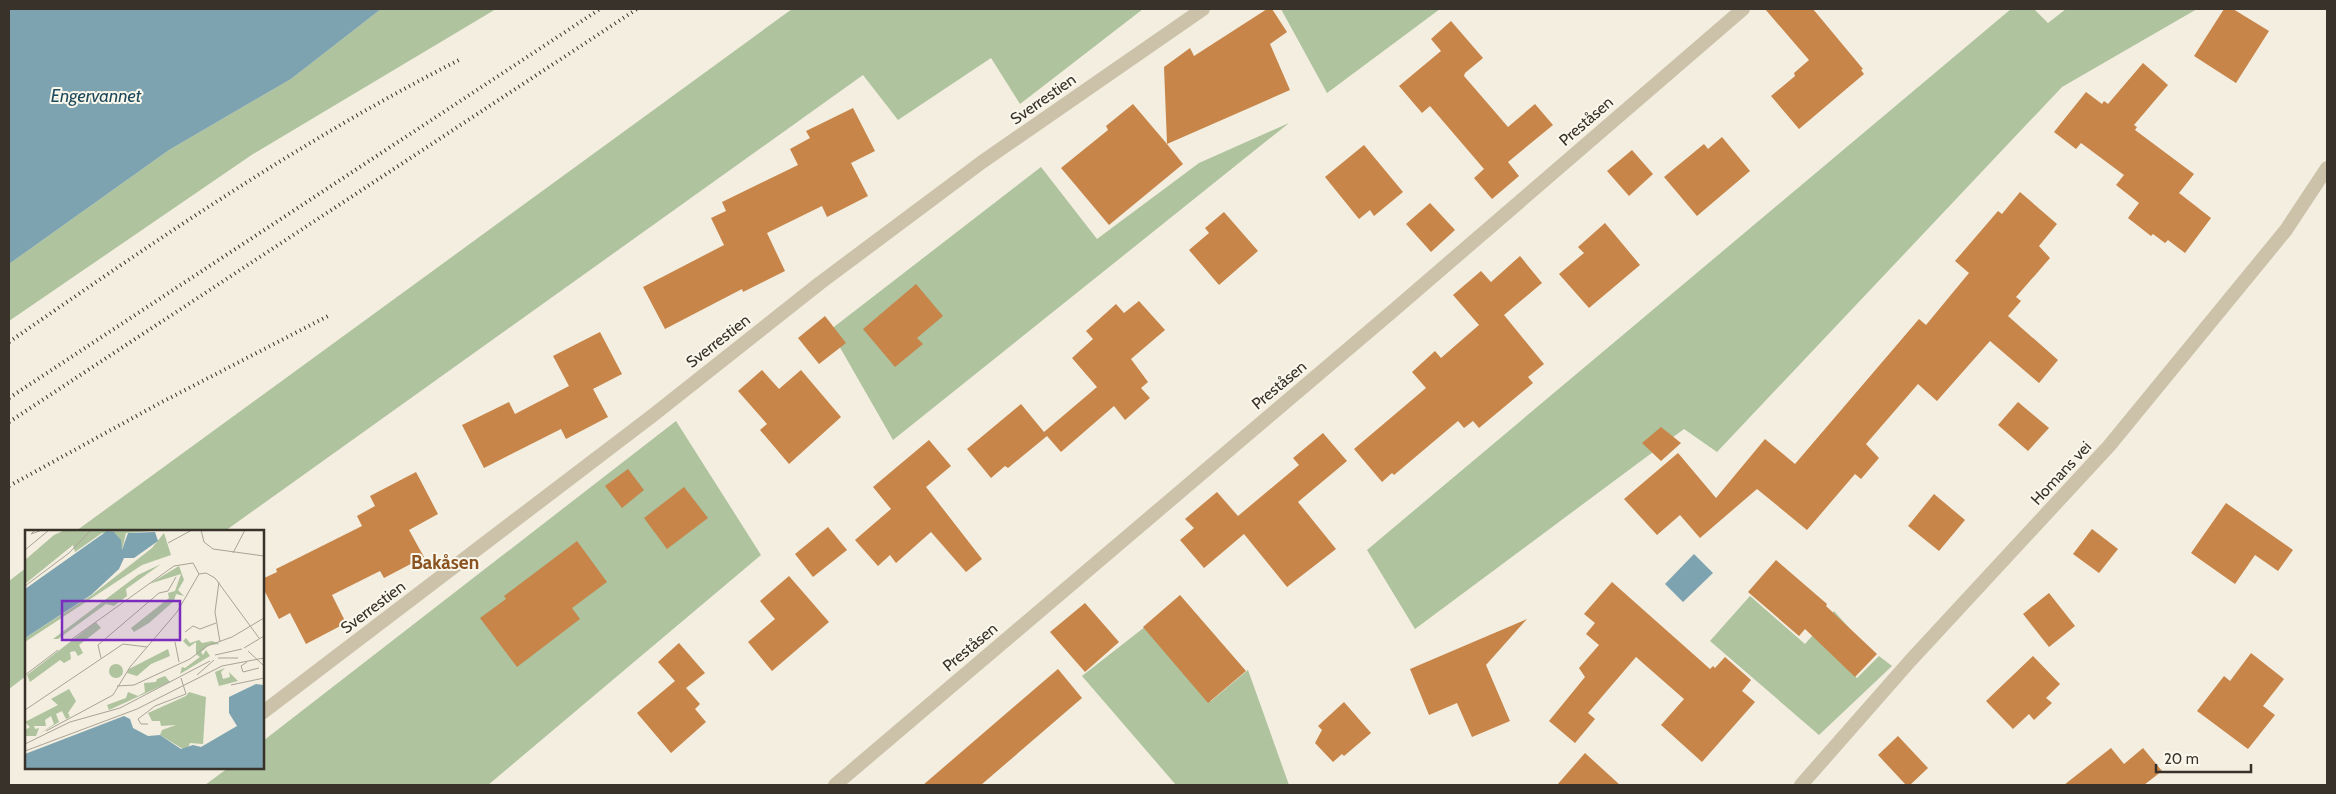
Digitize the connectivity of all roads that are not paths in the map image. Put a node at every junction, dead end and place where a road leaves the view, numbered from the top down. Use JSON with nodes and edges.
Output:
{"nodes":[{"id":1,"x":1203,"y":9,"type":"edge"},
{"id":2,"x":1743,"y":9,"type":"edge"},
{"id":3,"x":2327,"y":168,"type":"edge"},
{"id":4,"x":264,"y":711,"type":"edge"},
{"id":5,"x":835,"y":785,"type":"edge"},
{"id":6,"x":1801,"y":785,"type":"edge"}],
"edges":[{"from":1,"to":4,"type":"street","name":"Sverrestien"},
{"from":2,"to":5,"type":"street","name":"Preståsen"},
{"from":3,"to":6,"type":"street","name":"Homans vei"}]}
